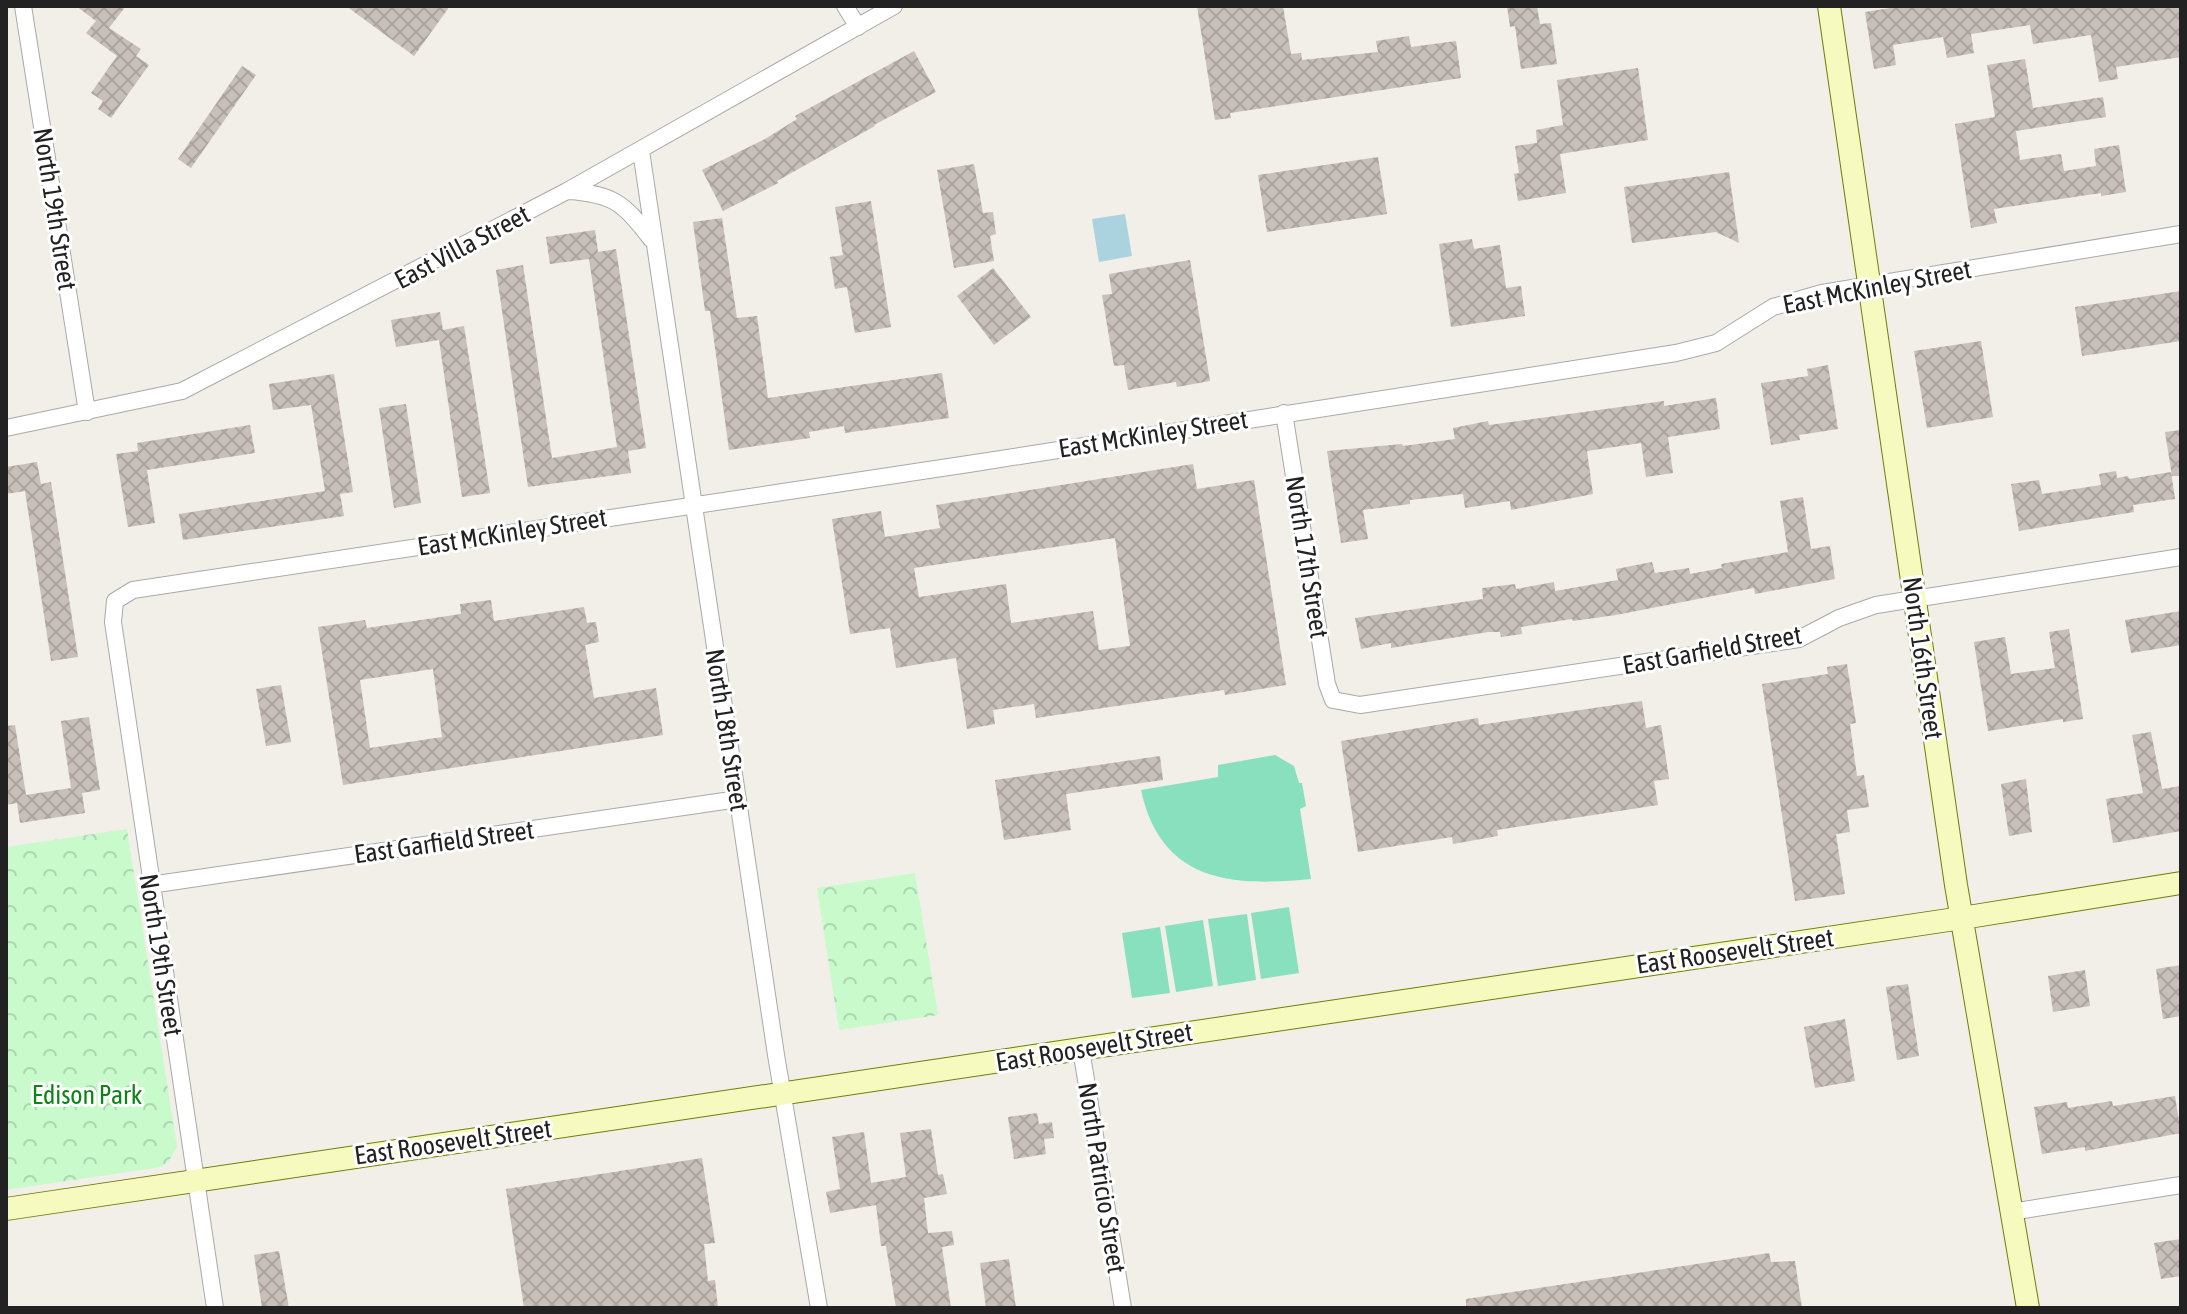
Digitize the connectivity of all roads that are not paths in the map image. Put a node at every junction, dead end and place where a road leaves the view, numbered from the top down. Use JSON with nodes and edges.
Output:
{"nodes":[{"id":1,"x":23,"y":6,"type":"edge"},
{"id":2,"x":845,"y":6,"type":"edge"},
{"id":3,"x":894,"y":6,"type":"edge"},
{"id":4,"x":1829,"y":6,"type":"edge"},
{"id":5,"x":858,"y":27,"type":"junction"},
{"id":6,"x":641,"y":151,"type":"junction"},
{"id":7,"x":567,"y":191,"type":"junction"},
{"id":8,"x":2181,"y":234,"type":"edge"},
{"id":9,"x":654,"y":242,"type":"junction"},
{"id":10,"x":1869,"y":285,"type":"junction"},
{"id":11,"x":87,"y":412,"type":"junction"},
{"id":12,"x":1284,"y":413,"type":"junction"},
{"id":13,"x":6,"y":428,"type":"edge"},
{"id":14,"x":693,"y":505,"type":"junction"},
{"id":15,"x":2181,"y":557,"type":"edge"},
{"id":16,"x":1915,"y":599,"type":"junction"},
{"id":17,"x":115,"y":601,"type":"joint"},
{"id":18,"x":1333,"y":700,"type":"joint"},
{"id":19,"x":738,"y":799,"type":"junction"},
{"id":20,"x":2181,"y":883,"type":"edge"},
{"id":21,"x":150,"y":885,"type":"junction"},
{"id":22,"x":1962,"y":918,"type":"junction"},
{"id":23,"x":1081,"y":1049,"type":"junction"},
{"id":24,"x":782,"y":1093,"type":"junction"},
{"id":25,"x":195,"y":1180,"type":"junction"},
{"id":26,"x":2181,"y":1185,"type":"edge"},
{"id":27,"x":6,"y":1209,"type":"edge"},
{"id":28,"x":2011,"y":1212,"type":"junction"},
{"id":29,"x":215,"y":1308,"type":"edge"},
{"id":30,"x":819,"y":1308,"type":"edge"},
{"id":31,"x":1123,"y":1308,"type":"edge"},
{"id":32,"x":2028,"y":1308,"type":"edge"}],
"edges":[{"from":1,"to":11,"type":"street","name":"North 19th Street"},
{"from":2,"to":5,"type":"street"},
{"from":3,"to":5,"type":"street","name":"East Villa Street"},
{"from":4,"to":10,"type":"street","name":"North 16th Street"},
{"from":5,"to":6,"type":"street","name":"East Villa Street"},
{"from":6,"to":7,"type":"street","name":"East Villa Street"},
{"from":6,"to":9,"type":"street","name":"North 18th Street"},
{"from":7,"to":9,"type":"street"},
{"from":7,"to":11,"type":"street","name":"East Villa Street"},
{"from":8,"to":10,"type":"street","name":"East McKinley Street"},
{"from":9,"to":14,"type":"street","name":"North 18th Street"},
{"from":10,"to":12,"type":"street","name":"East McKinley Street"},
{"from":10,"to":16,"type":"street","name":"North 16th Street"},
{"from":11,"to":13,"type":"street","name":"East Villa Street"},
{"from":12,"to":14,"type":"street","name":"East McKinley Street"},
{"from":12,"to":18,"type":"street","name":"North 17th Street"},
{"from":14,"to":17,"type":"street","name":"East McKinley Street"},
{"from":14,"to":19,"type":"street","name":"North 18th Street"},
{"from":15,"to":16,"type":"street","name":"East Garfield Street"},
{"from":16,"to":18,"type":"street","name":"East Garfield Street"},
{"from":16,"to":22,"type":"street","name":"North 16th Street"},
{"from":17,"to":21,"type":"street","name":"North 19th Street"},
{"from":19,"to":21,"type":"street","name":"East Garfield Street"},
{"from":19,"to":24,"type":"street","name":"North 18th Street"},
{"from":20,"to":22,"type":"street","name":"East Roosevelt Street"},
{"from":21,"to":25,"type":"street","name":"North 19th Street"},
{"from":22,"to":23,"type":"street","name":"East Roosevelt Street"},
{"from":22,"to":28,"type":"street","name":"North 16th Street"},
{"from":23,"to":24,"type":"street","name":"East Roosevelt Street"},
{"from":23,"to":31,"type":"street","name":"North Patricio Street"},
{"from":24,"to":25,"type":"street","name":"East Roosevelt Street"},
{"from":24,"to":30,"type":"street","name":"North 18th Street"},
{"from":25,"to":27,"type":"street","name":"East Roosevelt Street"},
{"from":25,"to":29,"type":"street","name":"North 19th Street"},
{"from":26,"to":28,"type":"street"},
{"from":28,"to":32,"type":"street","name":"North 16th Street"}]}
